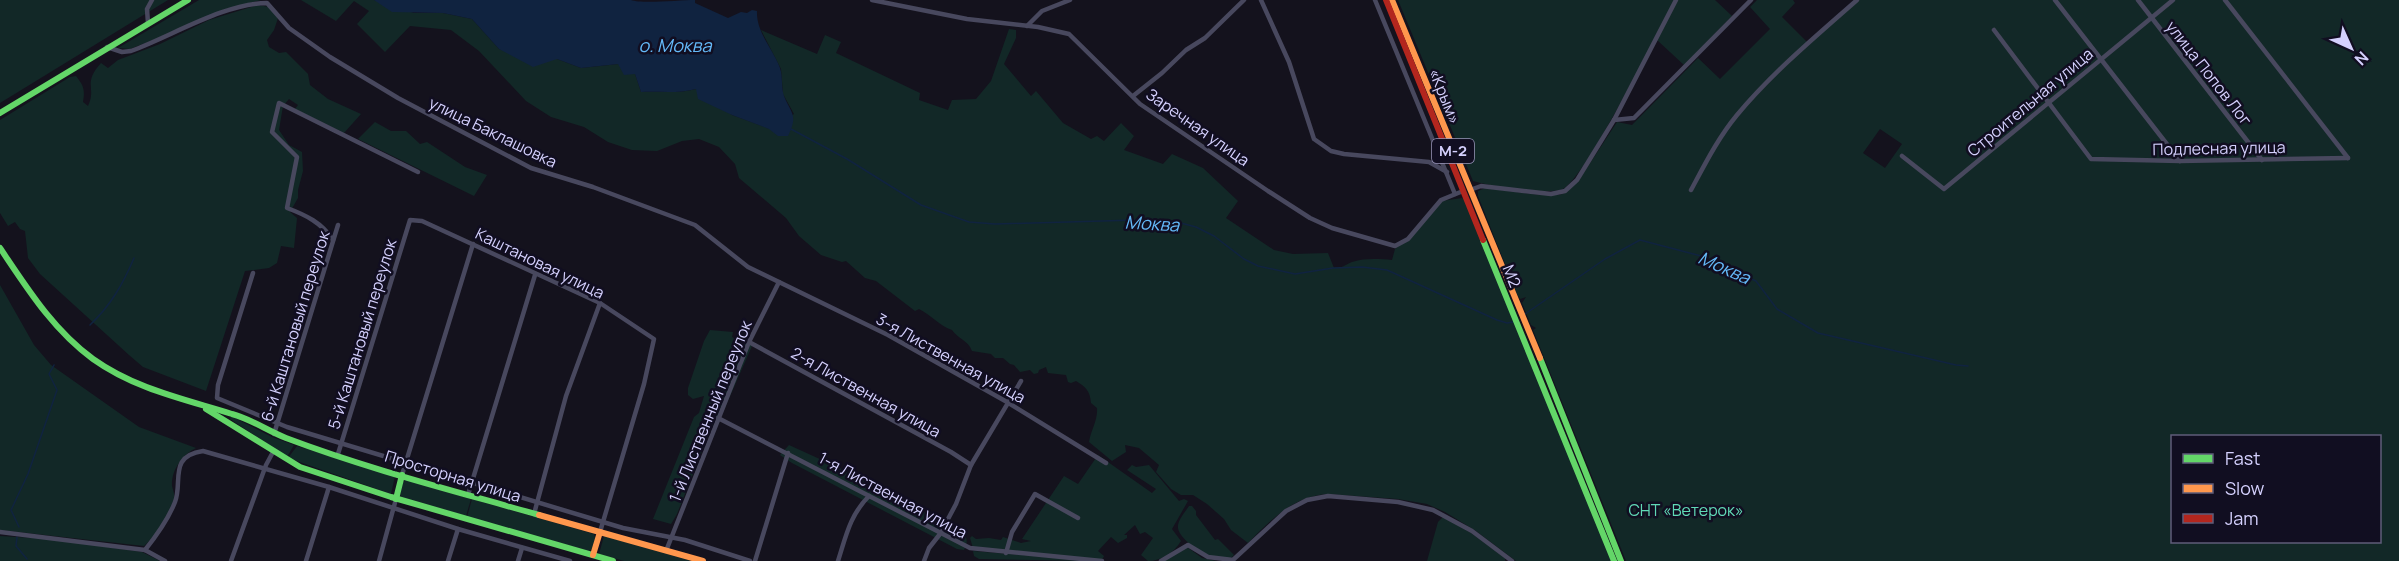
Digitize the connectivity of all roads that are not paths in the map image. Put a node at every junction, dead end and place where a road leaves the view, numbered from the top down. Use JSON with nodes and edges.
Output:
{"nodes":[{"id":1,"x":152,"y":0,"type":"edge"},
{"id":2,"x":188,"y":0,"type":"edge"},
{"id":3,"x":872,"y":0,"type":"edge"},
{"id":4,"x":1070,"y":0,"type":"edge"},
{"id":5,"x":1244,"y":0,"type":"edge"},
{"id":6,"x":1261,"y":0,"type":"edge"},
{"id":7,"x":1375,"y":0,"type":"edge"},
{"id":8,"x":1386,"y":0,"type":"edge"},
{"id":9,"x":1392,"y":0,"type":"edge"},
{"id":10,"x":1676,"y":0,"type":"edge"},
{"id":11,"x":1751,"y":0,"type":"edge"},
{"id":12,"x":1857,"y":0,"type":"edge"},
{"id":13,"x":2055,"y":0,"type":"edge"},
{"id":14,"x":2138,"y":0,"type":"edge"},
{"id":15,"x":2173,"y":0,"type":"edge"},
{"id":16,"x":2225,"y":0,"type":"edge"},
{"id":17,"x":2151,"y":17,"type":"junction"},
{"id":18,"x":148,"y":22,"type":"junction"},
{"id":19,"x":1027,"y":26,"type":"junction"},
{"id":20,"x":1994,"y":30,"type":"dead end"},
{"id":21,"x":107,"y":47,"type":"junction"},
{"id":22,"x":2100,"y":58,"type":"junction"},
{"id":23,"x":1133,"y":96,"type":"junction"},
{"id":24,"x":2048,"y":102,"type":"junction"},
{"id":25,"x":0,"y":113,"type":"edge"},
{"id":26,"x":1614,"y":120,"type":"junction"},
{"id":27,"x":1902,"y":156,"type":"dead end"},
{"id":28,"x":2262,"y":160,"type":"junction"},
{"id":29,"x":2180,"y":161,"type":"junction"},
{"id":30,"x":418,"y":172,"type":"dead end"},
{"id":31,"x":1447,"y":172,"type":"junction"},
{"id":32,"x":1691,"y":189,"type":"dead end"},
{"id":33,"x":1466,"y":190,"type":"junction"},
{"id":34,"x":1455,"y":194,"type":"junction"},
{"id":35,"x":410,"y":220,"type":"joint"},
{"id":36,"x":338,"y":225,"type":"dead end"},
{"id":37,"x":333,"y":240,"type":"junction"},
{"id":38,"x":473,"y":244,"type":"junction"},
{"id":39,"x":0,"y":248,"type":"edge"},
{"id":40,"x":253,"y":273,"type":"dead end"},
{"id":41,"x":535,"y":275,"type":"junction"},
{"id":42,"x":779,"y":282,"type":"junction"},
{"id":43,"x":600,"y":303,"type":"junction"},
{"id":44,"x":748,"y":342,"type":"junction"},
{"id":45,"x":1021,"y":381,"type":"dead end"},
{"id":46,"x":1007,"y":402,"type":"junction"},
{"id":47,"x":200,"y":406,"type":"junction"},
{"id":48,"x":228,"y":412,"type":"junction"},
{"id":49,"x":718,"y":417,"type":"junction"},
{"id":50,"x":225,"y":420,"type":"junction"},
{"id":51,"x":277,"y":424,"type":"junction"},
{"id":52,"x":274,"y":434,"type":"junction"},
{"id":53,"x":342,"y":442,"type":"junction"},
{"id":54,"x":273,"y":452,"type":"junction"},
{"id":55,"x":788,"y":453,"type":"junction"},
{"id":56,"x":338,"y":454,"type":"junction"},
{"id":57,"x":406,"y":462,"type":"junction"},
{"id":58,"x":1106,"y":463,"type":"dead end"},
{"id":59,"x":971,"y":465,"type":"junction"},
{"id":60,"x":264,"y":470,"type":"junction"},
{"id":61,"x":402,"y":475,"type":"junction"},
{"id":62,"x":472,"y":482,"type":"junction"},
{"id":63,"x":329,"y":487,"type":"junction"},
{"id":64,"x":468,"y":495,"type":"junction"},
{"id":65,"x":869,"y":496,"type":"junction"},
{"id":66,"x":396,"y":499,"type":"junction"},
{"id":67,"x":538,"y":502,"type":"junction"},
{"id":68,"x":394,"y":508,"type":"junction"},
{"id":69,"x":534,"y":514,"type":"junction"},
{"id":70,"x":1078,"y":518,"type":"dead end"},
{"id":71,"x":602,"y":522,"type":"junction"},
{"id":72,"x":458,"y":529,"type":"junction"},
{"id":73,"x":0,"y":532,"type":"edge"},
{"id":74,"x":600,"y":532,"type":"junction"},
{"id":75,"x":940,"y":534,"type":"junction"},
{"id":76,"x":671,"y":537,"type":"junction"},
{"id":77,"x":522,"y":548,"type":"junction"},
{"id":78,"x":145,"y":550,"type":"junction"},
{"id":79,"x":666,"y":551,"type":"junction"},
{"id":80,"x":1006,"y":553,"type":"junction"},
{"id":81,"x":592,"y":558,"type":"edge"},
{"id":82,"x":165,"y":561,"type":"edge"},
{"id":83,"x":231,"y":561,"type":"edge"},
{"id":84,"x":306,"y":561,"type":"edge"},
{"id":85,"x":379,"y":561,"type":"edge"},
{"id":86,"x":448,"y":561,"type":"edge"},
{"id":87,"x":518,"y":561,"type":"edge"},
{"id":88,"x":570,"y":561,"type":"edge"},
{"id":89,"x":614,"y":561,"type":"edge"},
{"id":90,"x":703,"y":561,"type":"edge"},
{"id":91,"x":750,"y":561,"type":"edge"},
{"id":92,"x":755,"y":561,"type":"edge"},
{"id":93,"x":838,"y":561,"type":"edge"},
{"id":94,"x":924,"y":561,"type":"edge"},
{"id":95,"x":1102,"y":561,"type":"edge"},
{"id":96,"x":1161,"y":561,"type":"edge"},
{"id":97,"x":1512,"y":561,"type":"edge"},
{"id":98,"x":1614,"y":561,"type":"edge"},
{"id":99,"x":1621,"y":561,"type":"edge"}],
"edges":[{"from":1,"to":18,"type":"street"},
{"from":2,"to":18,"type":"main road"},
{"from":3,"to":19,"type":"street","name":"Заречная улица"},
{"from":4,"to":19,"type":"street"},
{"from":5,"to":23,"type":"street"},
{"from":6,"to":31,"type":"street"},
{"from":7,"to":31,"type":"street"},
{"from":8,"to":33,"type":"main road","name":"М2"},
{"from":9,"to":99,"type":"main road","name":"«Крым»","number":"М-2"},
{"from":10,"to":26,"type":"street"},
{"from":11,"to":26,"type":"street"},
{"from":12,"to":32,"type":"street"},
{"from":13,"to":22,"type":"street"},
{"from":14,"to":17,"type":"street","name":"улица Попов Лог"},
{"from":15,"to":17,"type":"street","name":"Строительная улица"},
{"from":16,"to":28,"type":"street","name":"Подлесная улица"},
{"from":17,"to":22,"type":"street","name":"Строительная улица"},
{"from":17,"to":28,"type":"street","name":"улица Попов Лог"},
{"from":18,"to":21,"type":"main road"},
{"from":19,"to":23,"type":"street","name":"Заречная улица"},
{"from":20,"to":24,"type":"street"},
{"from":21,"to":25,"type":"main road"},
{"from":21,"to":42,"type":"street","name":"улица Баклашовка"},
{"from":22,"to":24,"type":"street","name":"Строительная улица"},
{"from":22,"to":29,"type":"street"},
{"from":23,"to":34,"type":"street","name":"Заречная улица"},
{"from":24,"to":27,"type":"street","name":"Строительная улица"},
{"from":24,"to":29,"type":"street","name":"Подлесная улица"},
{"from":26,"to":33,"type":"street","name":"Заречная улица"},
{"from":28,"to":29,"type":"street","name":"Подлесная улица"},
{"from":30,"to":37,"type":"street"},
{"from":31,"to":34,"type":"street"},
{"from":33,"to":34,"type":"street","name":"Заречная улица"},
{"from":33,"to":98,"type":"main road","name":"М2"},
{"from":35,"to":38,"type":"street","name":"Каштановая улица"},
{"from":35,"to":53,"type":"street","name":"5-й Каштановый переулок"},
{"from":36,"to":37,"type":"street","name":"6-й Каштановый переулок"},
{"from":37,"to":51,"type":"street","name":"6-й Каштановый переулок"},
{"from":38,"to":41,"type":"street","name":"Каштановая улица"},
{"from":38,"to":57,"type":"street"},
{"from":39,"to":47,"type":"main road","name":"Просторная улица"},
{"from":40,"to":51,"type":"street"},
{"from":41,"to":43,"type":"street","name":"Каштановая улица"},
{"from":41,"to":62,"type":"street"},
{"from":42,"to":44,"type":"street","name":"1-й Лиственный переулок"},
{"from":42,"to":46,"type":"street","name":"3-я Лиственная улица"},
{"from":43,"to":67,"type":"street"},
{"from":43,"to":71,"type":"street","name":"Каштановая улица"},
{"from":44,"to":49,"type":"street","name":"1-й Лиственный переулок"},
{"from":44,"to":59,"type":"street","name":"2-я Лиственная улица"},
{"from":45,"to":46,"type":"street"},
{"from":46,"to":58,"type":"street","name":"3-я Лиственная улица"},
{"from":46,"to":59,"type":"street"},
{"from":47,"to":48,"type":"main road","name":"Просторная улица"},
{"from":47,"to":50,"type":"main road","name":"Просторная улица"},
{"from":48,"to":50,"type":"main road"},
{"from":48,"to":52,"type":"main road","name":"Просторная улица"},
{"from":49,"to":55,"type":"street","name":"1-я Лиственная улица"},
{"from":49,"to":76,"type":"street","name":"1-й Лиственный переулок"},
{"from":50,"to":54,"type":"main road","name":"Просторная улица"},
{"from":51,"to":52,"type":"street","name":"6-й Каштановый переулок"},
{"from":51,"to":53,"type":"street"},
{"from":52,"to":56,"type":"main road","name":"Просторная улица"},
{"from":53,"to":56,"type":"street","name":"5-й Каштановый переулок"},
{"from":53,"to":57,"type":"street"},
{"from":54,"to":60,"type":"street"},
{"from":54,"to":66,"type":"main road","name":"Просторная улица"},
{"from":55,"to":65,"type":"street","name":"1-я Лиственная улица"},
{"from":55,"to":92,"type":"street"},
{"from":56,"to":61,"type":"main road","name":"Просторная улица"},
{"from":57,"to":61,"type":"street"},
{"from":57,"to":62,"type":"street"},
{"from":59,"to":75,"type":"street"},
{"from":60,"to":63,"type":"street"},
{"from":60,"to":78,"type":"street"},
{"from":60,"to":83,"type":"street"},
{"from":61,"to":64,"type":"main road","name":"Просторная улица"},
{"from":61,"to":66,"type":"main road"},
{"from":62,"to":64,"type":"street"},
{"from":62,"to":67,"type":"street"},
{"from":63,"to":68,"type":"street"},
{"from":63,"to":84,"type":"street"},
{"from":64,"to":69,"type":"main road","name":"Просторная улица"},
{"from":65,"to":75,"type":"street","name":"1-я Лиственная улица"},
{"from":65,"to":93,"type":"street"},
{"from":66,"to":68,"type":"street"},
{"from":66,"to":81,"type":"main road","name":"Просторная улица"},
{"from":67,"to":69,"type":"street"},
{"from":67,"to":71,"type":"street"},
{"from":68,"to":72,"type":"street"},
{"from":68,"to":85,"type":"street"},
{"from":69,"to":74,"type":"main road","name":"Просторная улица"},
{"from":70,"to":80,"type":"street"},
{"from":71,"to":74,"type":"street"},
{"from":71,"to":76,"type":"street"},
{"from":72,"to":77,"type":"street"},
{"from":72,"to":86,"type":"street"},
{"from":73,"to":78,"type":"street"},
{"from":74,"to":79,"type":"main road","name":"Просторная улица"},
{"from":74,"to":81,"type":"main road"},
{"from":75,"to":80,"type":"street","name":"1-я Лиственная улица"},
{"from":75,"to":94,"type":"street"},
{"from":76,"to":79,"type":"street","name":"1-й Лиственный переулок"},
{"from":76,"to":91,"type":"street"},
{"from":77,"to":87,"type":"street"},
{"from":77,"to":88,"type":"street"},
{"from":78,"to":82,"type":"street"},
{"from":79,"to":90,"type":"main road","name":"Просторная улица"},
{"from":80,"to":95,"type":"street","name":"1-я Лиственная улица"},
{"from":81,"to":89,"type":"main road","name":"Просторная улица"},
{"from":96,"to":97,"type":"street"}]}
